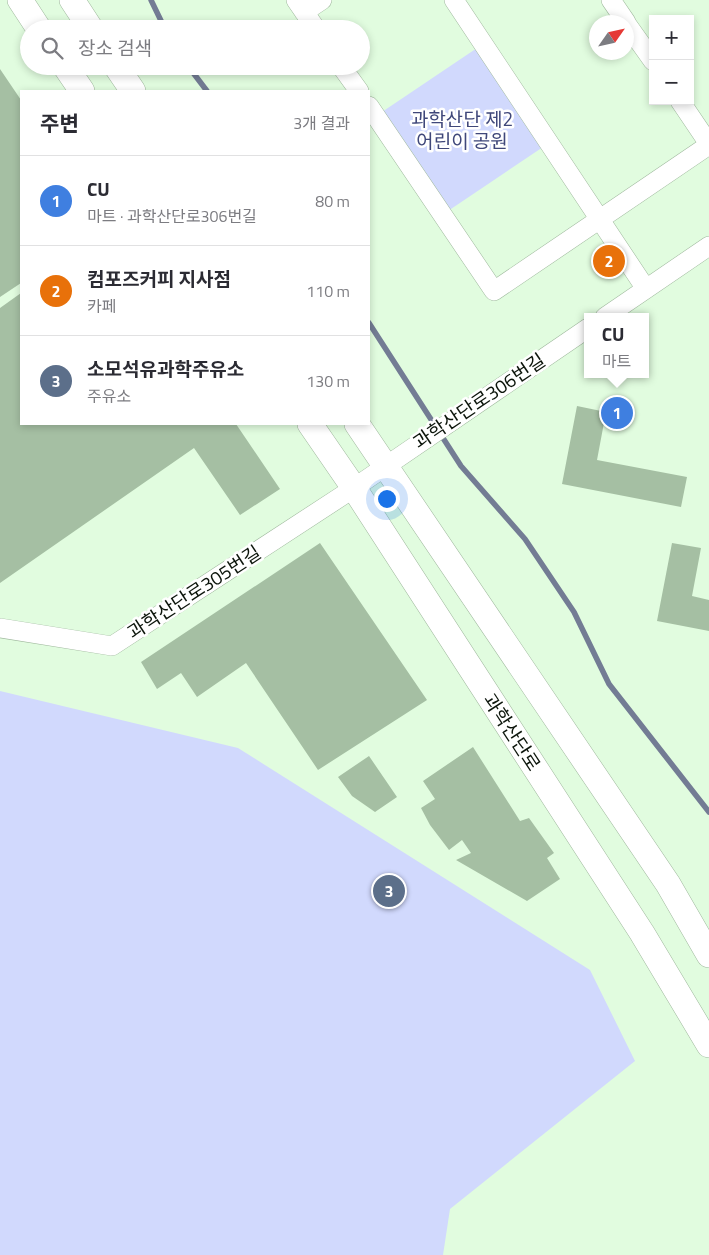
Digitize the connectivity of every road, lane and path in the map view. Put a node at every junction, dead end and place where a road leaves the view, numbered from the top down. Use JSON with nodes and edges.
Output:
{"nodes":[{"id":1,"x":20,"y":0,"type":"edge"},
{"id":2,"x":72,"y":0,"type":"edge"},
{"id":3,"x":322,"y":0,"type":"edge"},
{"id":4,"x":454,"y":0,"type":"edge"},
{"id":5,"x":611,"y":0,"type":"edge"},
{"id":6,"x":300,"y":6,"type":"edge"},
{"id":7,"x":621,"y":15,"type":"edge"},
{"id":8,"x":34,"y":20,"type":"edge"},
{"id":9,"x":85,"y":20,"type":"edge"},
{"id":10,"x":310,"y":20,"type":"edge"},
{"id":11,"x":634,"y":34,"type":"edge"},
{"id":12,"x":652,"y":60,"type":"edge"},
{"id":13,"x":71,"y":75,"type":"edge"},
{"id":14,"x":122,"y":75,"type":"edge"},
{"id":15,"x":348,"y":75,"type":"edge"},
{"id":16,"x":81,"y":90,"type":"edge"},
{"id":17,"x":132,"y":90,"type":"edge"},
{"id":18,"x":358,"y":90,"type":"edge"},
{"id":19,"x":683,"y":105,"type":"edge"},
{"id":20,"x":370,"y":107,"type":"edge"},
{"id":21,"x":709,"y":144,"type":"edge"},
{"id":22,"x":600,"y":220,"type":"junction"},
{"id":23,"x":709,"y":246,"type":"edge"},
{"id":24,"x":646,"y":289,"type":"junction"},
{"id":25,"x":611,"y":313,"type":"edge"},
{"id":26,"x":584,"y":331,"type":"edge"},
{"id":27,"x":311,"y":425,"type":"edge"},
{"id":28,"x":357,"y":425,"type":"edge"},
{"id":29,"x":370,"y":476,"type":"junction"},
{"id":30,"x":0,"y":628,"type":"edge"},
{"id":31,"x":709,"y":955,"type":"edge"},
{"id":32,"x":709,"y":1045,"type":"edge"}],
"edges":[{"from":1,"to":8,"type":"main road"},
{"from":2,"to":9,"type":"main road"},
{"from":3,"to":6,"type":"street"},
{"from":4,"to":22,"type":"street"},
{"from":5,"to":7,"type":"street"},
{"from":6,"to":10,"type":"street"},
{"from":11,"to":12,"type":"street"},
{"from":13,"to":16,"type":"main road"},
{"from":14,"to":17,"type":"main road"},
{"from":15,"to":18,"type":"street"},
{"from":19,"to":21,"type":"street"},
{"from":20,"to":22,"type":"street"},
{"from":21,"to":22,"type":"street"},
{"from":22,"to":24,"type":"street"},
{"from":23,"to":24,"type":"street"},
{"from":24,"to":25,"type":"street"},
{"from":26,"to":29,"type":"street","name":"과학산단로306번길"},
{"from":27,"to":29,"type":"main road","name":"과학산단로"},
{"from":28,"to":29,"type":"main road","name":"과학산단로"},
{"from":29,"to":30,"type":"street","name":"과학산단로305번길"},
{"from":29,"to":31,"type":"main road","name":"과학산단로"},
{"from":29,"to":32,"type":"main road","name":"과학산단로"}]}
